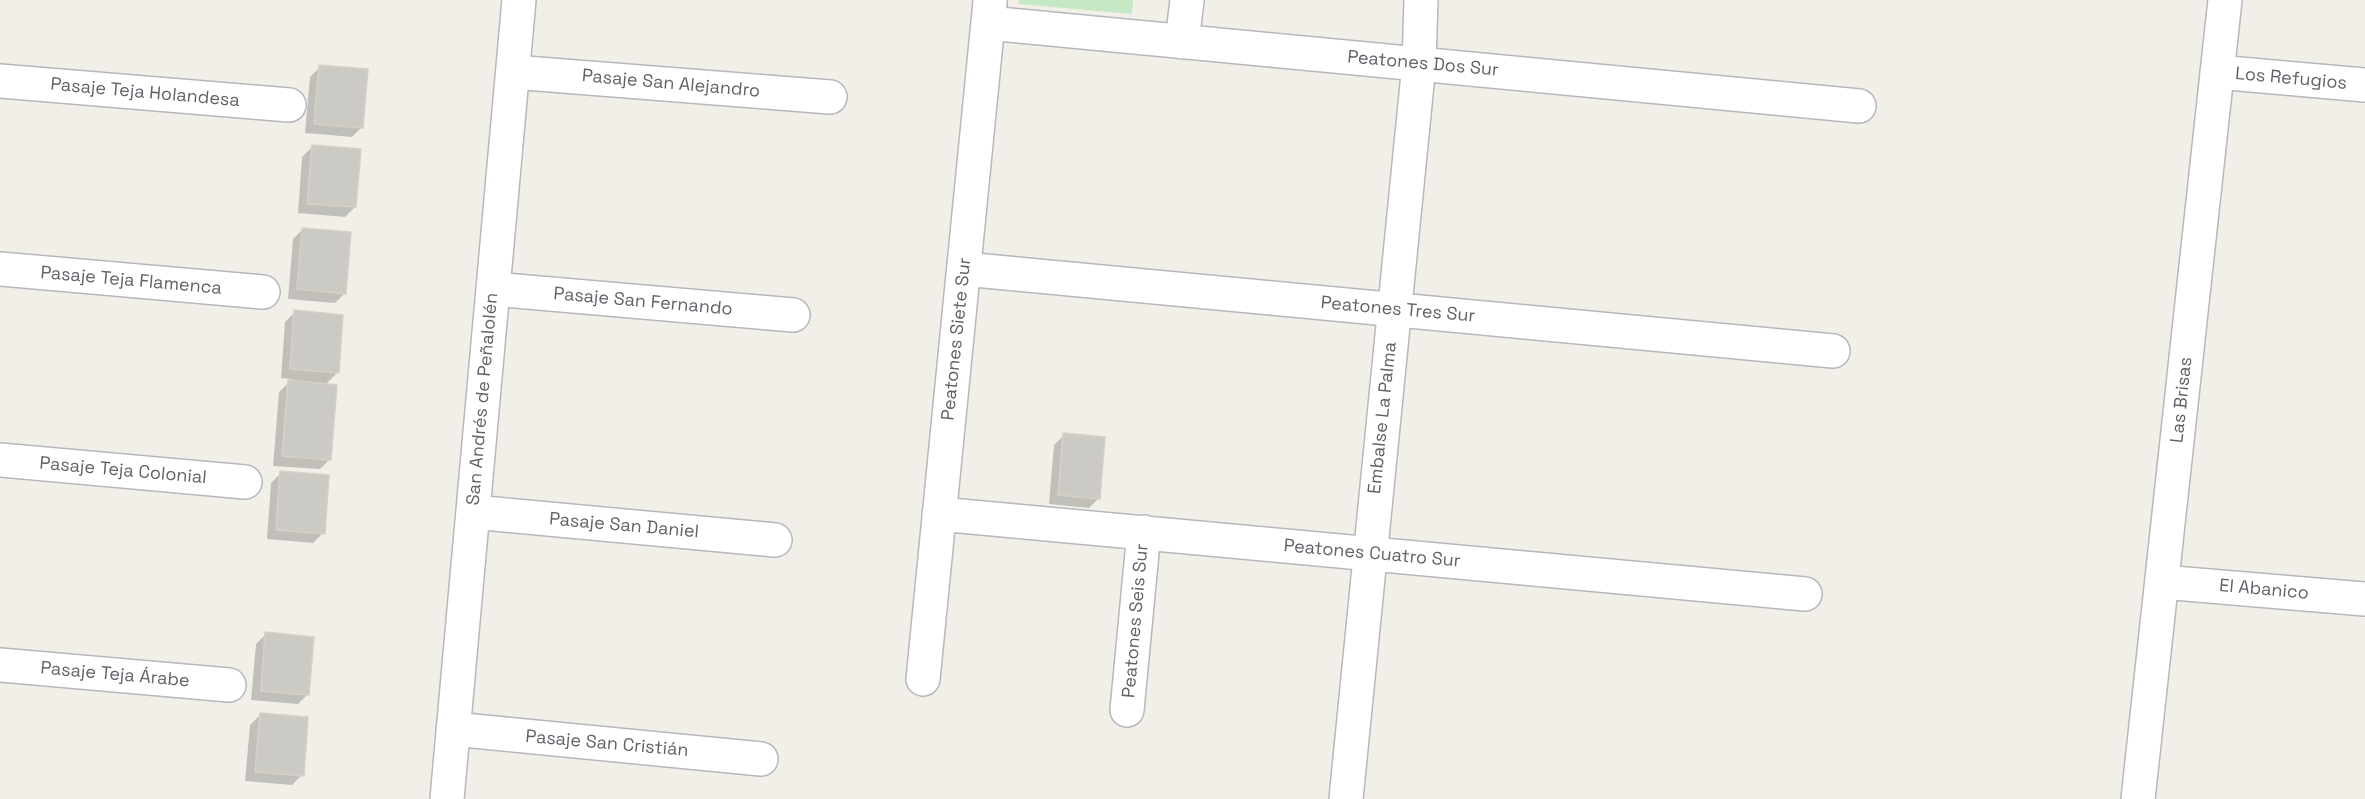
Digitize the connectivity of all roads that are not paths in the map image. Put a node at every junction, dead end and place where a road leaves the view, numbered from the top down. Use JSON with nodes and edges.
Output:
{"nodes":[{"id":1,"x":519,"y":0,"type":"edge"},
{"id":2,"x":1187,"y":0,"type":"edge"},
{"id":3,"x":1421,"y":0,"type":"edge"},
{"id":4,"x":2225,"y":0,"type":"edge"},
{"id":5,"x":989,"y":11,"type":"edge"},
{"id":6,"x":1182,"y":42,"type":"junction"},
{"id":7,"x":1419,"y":64,"type":"junction"},
{"id":8,"x":513,"y":72,"type":"junction"},
{"id":9,"x":2217,"y":72,"type":"junction"},
{"id":10,"x":0,"y":81,"type":"edge"},
{"id":11,"x":2365,"y":85,"type":"edge"},
{"id":12,"x":830,"y":97,"type":"dead end"},
{"id":13,"x":289,"y":105,"type":"dead end"},
{"id":14,"x":1858,"y":106,"type":"dead end"},
{"id":15,"x":0,"y":269,"type":"edge"},
{"id":16,"x":964,"y":270,"type":"junction"},
{"id":17,"x":493,"y":289,"type":"junction"},
{"id":18,"x":263,"y":292,"type":"dead end"},
{"id":19,"x":1394,"y":310,"type":"junction"},
{"id":20,"x":793,"y":315,"type":"dead end"},
{"id":21,"x":1833,"y":351,"type":"dead end"},
{"id":22,"x":0,"y":460,"type":"edge"},
{"id":23,"x":245,"y":482,"type":"dead end"},
{"id":24,"x":473,"y":512,"type":"junction"},
{"id":25,"x":939,"y":514,"type":"junction"},
{"id":26,"x":1144,"y":532,"type":"junction"},
{"id":27,"x":775,"y":540,"type":"dead end"},
{"id":28,"x":1370,"y":554,"type":"junction"},
{"id":29,"x":2162,"y":582,"type":"junction"},
{"id":30,"x":1805,"y":594,"type":"dead end"},
{"id":31,"x":2365,"y":599,"type":"edge"},
{"id":32,"x":0,"y":665,"type":"edge"},
{"id":33,"x":923,"y":679,"type":"dead end"},
{"id":34,"x":229,"y":685,"type":"dead end"},
{"id":35,"x":1127,"y":710,"type":"dead end"},
{"id":36,"x":453,"y":729,"type":"junction"},
{"id":37,"x":761,"y":759,"type":"dead end"},
{"id":38,"x":1353,"y":798,"type":"edge"},
{"id":39,"x":447,"y":799,"type":"edge"},
{"id":40,"x":2138,"y":799,"type":"edge"}],
"edges":[{"from":1,"to":8,"type":"street","name":"San Andrés de Peñalolén"},
{"from":2,"to":6,"type":"street"},
{"from":3,"to":7,"type":"street","name":"Embalse La Palma"},
{"from":4,"to":9,"type":"street","name":"Las Brisas"},
{"from":5,"to":6,"type":"street","name":"Peatones Dos Sur"},
{"from":5,"to":16,"type":"street","name":"Peatones Siete Sur"},
{"from":6,"to":7,"type":"street","name":"Peatones Dos Sur"},
{"from":7,"to":14,"type":"street","name":"Peatones Dos Sur"},
{"from":7,"to":19,"type":"street","name":"Embalse La Palma"},
{"from":8,"to":12,"type":"street","name":"Pasaje San Alejandro"},
{"from":8,"to":17,"type":"street","name":"San Andrés de Peñalolén"},
{"from":9,"to":11,"type":"street","name":"Los Refugios"},
{"from":9,"to":29,"type":"street","name":"Las Brisas"},
{"from":10,"to":13,"type":"street","name":"Pasaje Teja Holandesa"},
{"from":15,"to":18,"type":"street","name":"Pasaje Teja Flamenca"},
{"from":16,"to":19,"type":"street","name":"Peatones Tres Sur"},
{"from":16,"to":25,"type":"street","name":"Peatones Siete Sur"},
{"from":17,"to":20,"type":"street","name":"Pasaje San Fernando"},
{"from":17,"to":24,"type":"street","name":"San Andrés de Peñalolén"},
{"from":19,"to":21,"type":"street","name":"Peatones Tres Sur"},
{"from":19,"to":28,"type":"street","name":"Embalse La Palma"},
{"from":22,"to":23,"type":"street","name":"Pasaje Teja Colonial"},
{"from":24,"to":27,"type":"street","name":"Pasaje San Daniel"},
{"from":24,"to":36,"type":"street","name":"San Andrés de Peñalolén"},
{"from":25,"to":26,"type":"street","name":"Peatones Cuatro Sur"},
{"from":25,"to":33,"type":"street","name":"Peatones Siete Sur"},
{"from":26,"to":28,"type":"street","name":"Peatones Cuatro Sur"},
{"from":26,"to":35,"type":"street","name":"Peatones Seis Sur"},
{"from":28,"to":30,"type":"street","name":"Peatones Cuatro Sur"},
{"from":28,"to":38,"type":"street","name":"Embalse La Palma"},
{"from":29,"to":31,"type":"street","name":"El Abanico"},
{"from":29,"to":40,"type":"street","name":"Las Brisas"},
{"from":32,"to":34,"type":"street","name":"Pasaje Teja Árabe"},
{"from":36,"to":37,"type":"street","name":"Pasaje San Cristián"},
{"from":36,"to":39,"type":"street","name":"San Andrés de Peñalolén"}]}
